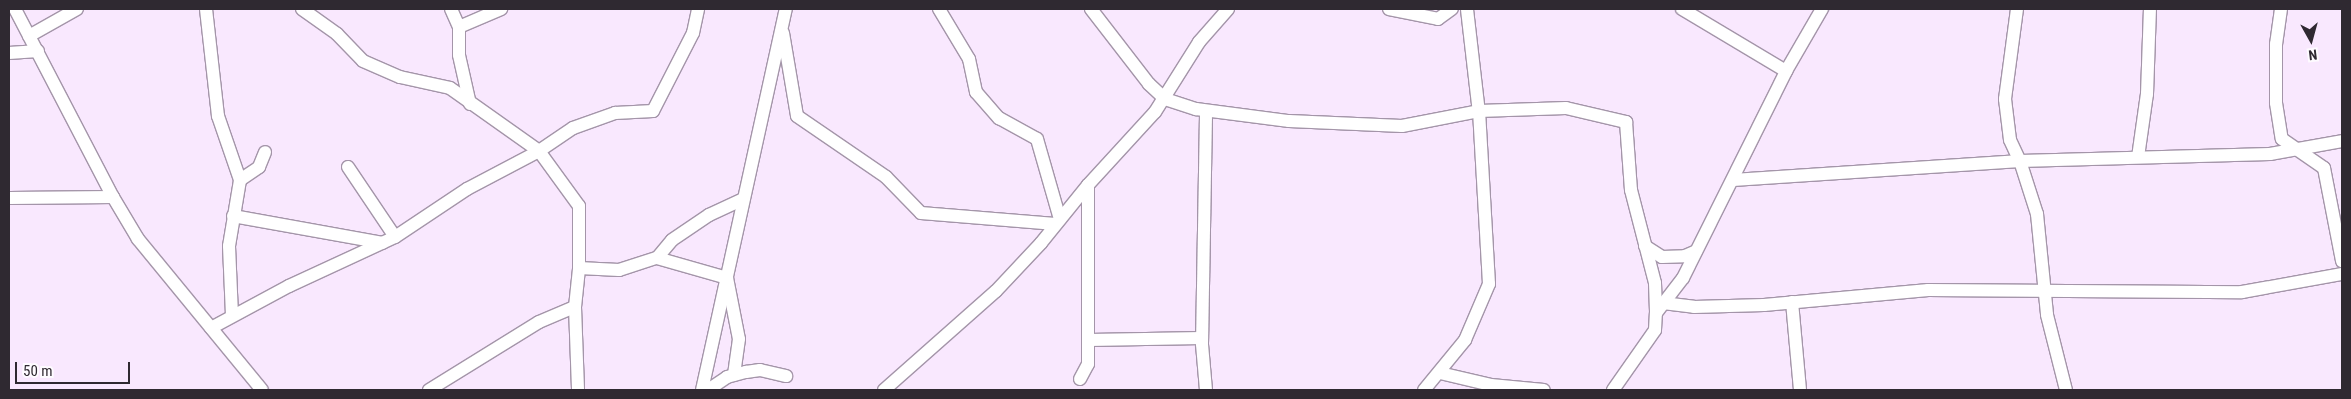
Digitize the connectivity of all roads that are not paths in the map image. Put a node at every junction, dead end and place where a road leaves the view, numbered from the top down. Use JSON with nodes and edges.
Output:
{"nodes":[{"id":1,"x":15,"y":9,"type":"edge"},
{"id":2,"x":77,"y":9,"type":"edge"},
{"id":3,"x":206,"y":9,"type":"edge"},
{"id":4,"x":302,"y":9,"type":"edge"},
{"id":5,"x":451,"y":9,"type":"edge"},
{"id":6,"x":501,"y":9,"type":"edge"},
{"id":7,"x":698,"y":9,"type":"edge"},
{"id":8,"x":786,"y":9,"type":"edge"},
{"id":9,"x":939,"y":9,"type":"edge"},
{"id":10,"x":1091,"y":9,"type":"edge"},
{"id":11,"x":1228,"y":9,"type":"edge"},
{"id":12,"x":1388,"y":9,"type":"edge"},
{"id":13,"x":1452,"y":9,"type":"edge"},
{"id":14,"x":1467,"y":9,"type":"edge"},
{"id":15,"x":1682,"y":9,"type":"edge"},
{"id":16,"x":1822,"y":9,"type":"edge"},
{"id":17,"x":2017,"y":9,"type":"edge"},
{"id":18,"x":2150,"y":9,"type":"edge"},
{"id":19,"x":2281,"y":9,"type":"edge"},
{"id":20,"x":459,"y":27,"type":"junction"},
{"id":21,"x":782,"y":28,"type":"junction"},
{"id":22,"x":29,"y":36,"type":"junction"},
{"id":23,"x":38,"y":51,"type":"junction"},
{"id":24,"x":9,"y":53,"type":"edge"},
{"id":25,"x":1786,"y":71,"type":"junction"},
{"id":26,"x":1165,"y":99,"type":"junction"},
{"id":27,"x":470,"y":104,"type":"junction"},
{"id":28,"x":1206,"y":111,"type":"junction"},
{"id":29,"x":1479,"y":111,"type":"junction"},
{"id":30,"x":2342,"y":141,"type":"edge"},
{"id":31,"x":2302,"y":150,"type":"junction"},
{"id":32,"x":539,"y":151,"type":"junction"},
{"id":33,"x":265,"y":152,"type":"dead end"},
{"id":34,"x":2138,"y":157,"type":"junction"},
{"id":35,"x":2020,"y":161,"type":"junction"},
{"id":36,"x":348,"y":167,"type":"dead end"},
{"id":37,"x":240,"y":180,"type":"junction"},
{"id":38,"x":1733,"y":180,"type":"junction"},
{"id":39,"x":1088,"y":185,"type":"junction"},
{"id":40,"x":112,"y":197,"type":"junction"},
{"id":41,"x":9,"y":198,"type":"edge"},
{"id":42,"x":744,"y":199,"type":"junction"},
{"id":43,"x":233,"y":216,"type":"junction"},
{"id":44,"x":1058,"y":222,"type":"junction"},
{"id":45,"x":396,"y":237,"type":"junction"},
{"id":46,"x":383,"y":243,"type":"junction"},
{"id":47,"x":1645,"y":246,"type":"junction"},
{"id":48,"x":1696,"y":251,"type":"junction"},
{"id":49,"x":657,"y":258,"type":"junction"},
{"id":50,"x":2342,"y":261,"type":"edge"},
{"id":51,"x":579,"y":268,"type":"junction"},
{"id":52,"x":2342,"y":274,"type":"edge"},
{"id":53,"x":727,"y":278,"type":"junction"},
{"id":54,"x":2045,"y":293,"type":"junction"},
{"id":55,"x":1792,"y":302,"type":"junction"},
{"id":56,"x":575,"y":308,"type":"junction"},
{"id":57,"x":1660,"y":308,"type":"junction"},
{"id":58,"x":232,"y":315,"type":"junction"},
{"id":59,"x":211,"y":328,"type":"junction"},
{"id":60,"x":1202,"y":338,"type":"junction"},
{"id":61,"x":1089,"y":340,"type":"junction"},
{"id":62,"x":1440,"y":373,"type":"junction"},
{"id":63,"x":734,"y":375,"type":"junction"},
{"id":64,"x":786,"y":376,"type":"dead end"},
{"id":65,"x":1080,"y":379,"type":"dead end"},
{"id":66,"x":262,"y":390,"type":"edge"},
{"id":67,"x":429,"y":390,"type":"edge"},
{"id":68,"x":578,"y":390,"type":"edge"},
{"id":69,"x":702,"y":390,"type":"edge"},
{"id":70,"x":708,"y":390,"type":"edge"},
{"id":71,"x":884,"y":390,"type":"edge"},
{"id":72,"x":1206,"y":390,"type":"edge"},
{"id":73,"x":1424,"y":390,"type":"edge"},
{"id":74,"x":1544,"y":390,"type":"edge"},
{"id":75,"x":1613,"y":390,"type":"edge"},
{"id":76,"x":1800,"y":390,"type":"edge"},
{"id":77,"x":2066,"y":390,"type":"edge"}],
"edges":[{"from":1,"to":22,"type":"street"},
{"from":2,"to":22,"type":"street"},
{"from":3,"to":37,"type":"street"},
{"from":4,"to":27,"type":"street"},
{"from":5,"to":20,"type":"street"},
{"from":6,"to":20,"type":"street"},
{"from":7,"to":32,"type":"street"},
{"from":8,"to":21,"type":"street"},
{"from":9,"to":44,"type":"street"},
{"from":10,"to":26,"type":"street"},
{"from":11,"to":26,"type":"street"},
{"from":12,"to":13,"type":"street"},
{"from":14,"to":29,"type":"street"},
{"from":15,"to":25,"type":"street"},
{"from":16,"to":25,"type":"street"},
{"from":17,"to":35,"type":"street"},
{"from":18,"to":34,"type":"street"},
{"from":19,"to":31,"type":"street"},
{"from":20,"to":27,"type":"street"},
{"from":21,"to":42,"type":"street"},
{"from":21,"to":44,"type":"street"},
{"from":22,"to":23,"type":"street"},
{"from":23,"to":24,"type":"street"},
{"from":23,"to":40,"type":"street"},
{"from":25,"to":38,"type":"street"},
{"from":26,"to":28,"type":"street"},
{"from":26,"to":39,"type":"street"},
{"from":27,"to":32,"type":"street"},
{"from":28,"to":29,"type":"street"},
{"from":28,"to":60,"type":"street"},
{"from":29,"to":47,"type":"street"},
{"from":29,"to":62,"type":"street"},
{"from":30,"to":31,"type":"street"},
{"from":31,"to":34,"type":"street"},
{"from":31,"to":50,"type":"street"},
{"from":32,"to":45,"type":"street"},
{"from":32,"to":51,"type":"street"},
{"from":33,"to":37,"type":"street"},
{"from":34,"to":35,"type":"street"},
{"from":35,"to":38,"type":"street"},
{"from":35,"to":54,"type":"street"},
{"from":36,"to":45,"type":"street"},
{"from":37,"to":43,"type":"street"},
{"from":38,"to":48,"type":"street"},
{"from":39,"to":44,"type":"street"},
{"from":39,"to":61,"type":"street"},
{"from":40,"to":41,"type":"street"},
{"from":40,"to":59,"type":"street"},
{"from":42,"to":49,"type":"street"},
{"from":42,"to":53,"type":"street"},
{"from":43,"to":46,"type":"street"},
{"from":43,"to":58,"type":"street"},
{"from":44,"to":71,"type":"street"},
{"from":45,"to":46,"type":"street"},
{"from":46,"to":58,"type":"street"},
{"from":47,"to":48,"type":"street"},
{"from":47,"to":57,"type":"street"},
{"from":48,"to":57,"type":"street"},
{"from":49,"to":51,"type":"street"},
{"from":49,"to":53,"type":"street"},
{"from":51,"to":56,"type":"street"},
{"from":52,"to":54,"type":"street"},
{"from":53,"to":63,"type":"street"},
{"from":53,"to":69,"type":"street"},
{"from":54,"to":55,"type":"street"},
{"from":54,"to":77,"type":"street"},
{"from":55,"to":57,"type":"street"},
{"from":55,"to":76,"type":"street"},
{"from":56,"to":67,"type":"street"},
{"from":56,"to":68,"type":"street"},
{"from":57,"to":75,"type":"street"},
{"from":58,"to":59,"type":"street"},
{"from":59,"to":66,"type":"street"},
{"from":60,"to":61,"type":"street"},
{"from":60,"to":72,"type":"street"},
{"from":61,"to":65,"type":"street"},
{"from":62,"to":73,"type":"street"},
{"from":62,"to":74,"type":"street"},
{"from":63,"to":64,"type":"street"},
{"from":63,"to":70,"type":"street"}]}
